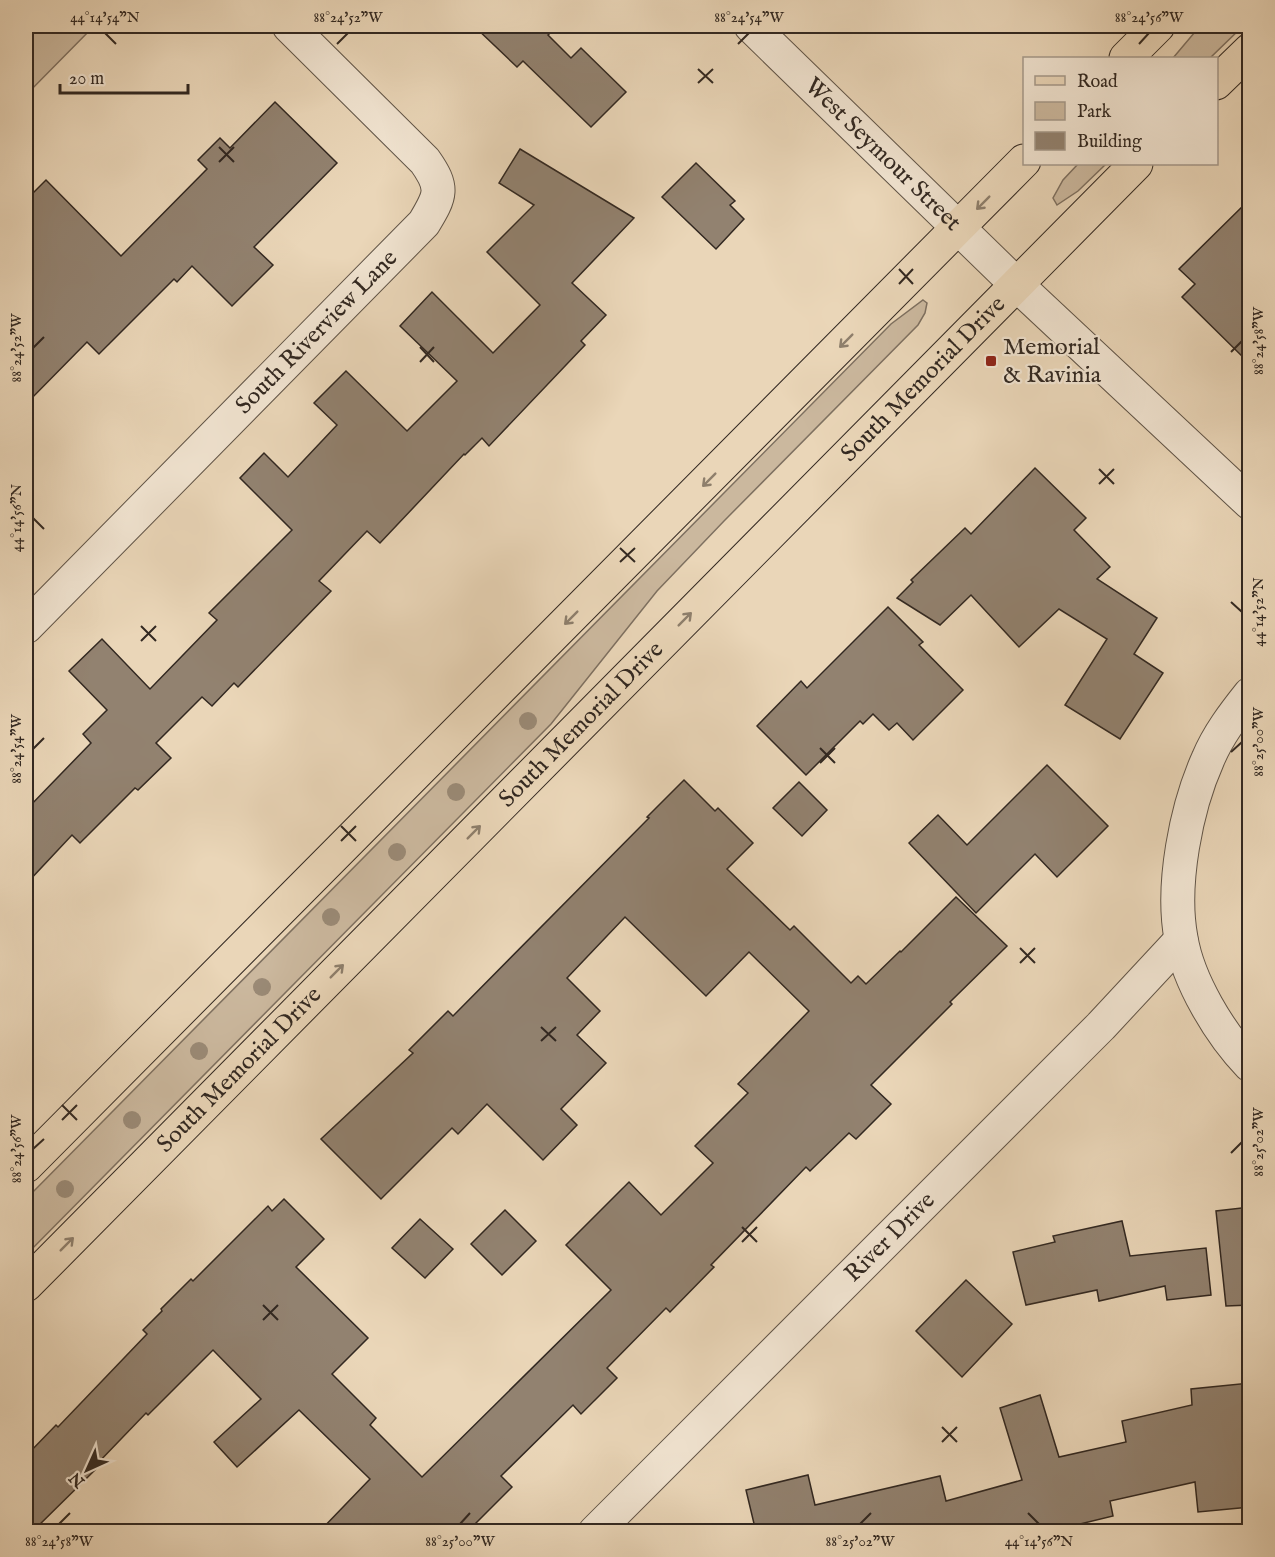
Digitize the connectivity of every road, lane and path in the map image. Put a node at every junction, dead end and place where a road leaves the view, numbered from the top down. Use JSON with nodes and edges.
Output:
{"nodes":[{"id":1,"x":289,"y":26,"type":"edge"},
{"id":2,"x":751,"y":26,"type":"edge"},
{"id":3,"x":1158,"y":26,"type":"edge"},
{"id":4,"x":1250,"y":50,"type":"edge"},
{"id":5,"x":1127,"y":57,"type":"edge"},
{"id":6,"x":1218,"y":81,"type":"edge"},
{"id":7,"x":1023,"y":162,"type":"edge"},
{"id":8,"x":1135,"y":165,"type":"edge"},
{"id":9,"x":959,"y":228,"type":"junction"},
{"id":10,"x":1016,"y":284,"type":"junction"},
{"id":11,"x":1250,"y":503,"type":"edge"},
{"id":12,"x":26,"y":627,"type":"edge"},
{"id":13,"x":1250,"y":694,"type":"edge"},
{"id":14,"x":1181,"y":940,"type":"junction"},
{"id":15,"x":1250,"y":1065,"type":"edge"},
{"id":16,"x":26,"y":1166,"type":"edge"},
{"id":17,"x":26,"y":1285,"type":"edge"},
{"id":18,"x":595,"y":1532,"type":"edge"}],
"edges":[{"from":1,"to":12,"type":"street","name":"South Riverview Lane"},
{"from":2,"to":9,"type":"street","name":"West Seymour Street"},
{"from":3,"to":5,"type":"main road"},
{"from":4,"to":6,"type":"main road"},
{"from":7,"to":9,"type":"main road","one_way":true},
{"from":8,"to":10,"type":"main road","name":"South Memorial Drive"},
{"from":9,"to":10,"type":"street","name":"West Seymour Street"},
{"from":9,"to":16,"type":"main road","one_way":true},
{"from":10,"to":11,"type":"street","name":"West Seymour Street"},
{"from":17,"to":10,"type":"main road","name":"South Memorial Drive","one_way":true},
{"from":13,"to":14,"type":"street"},
{"from":14,"to":15,"type":"street"},
{"from":14,"to":18,"type":"street","name":"River Drive"}]}
